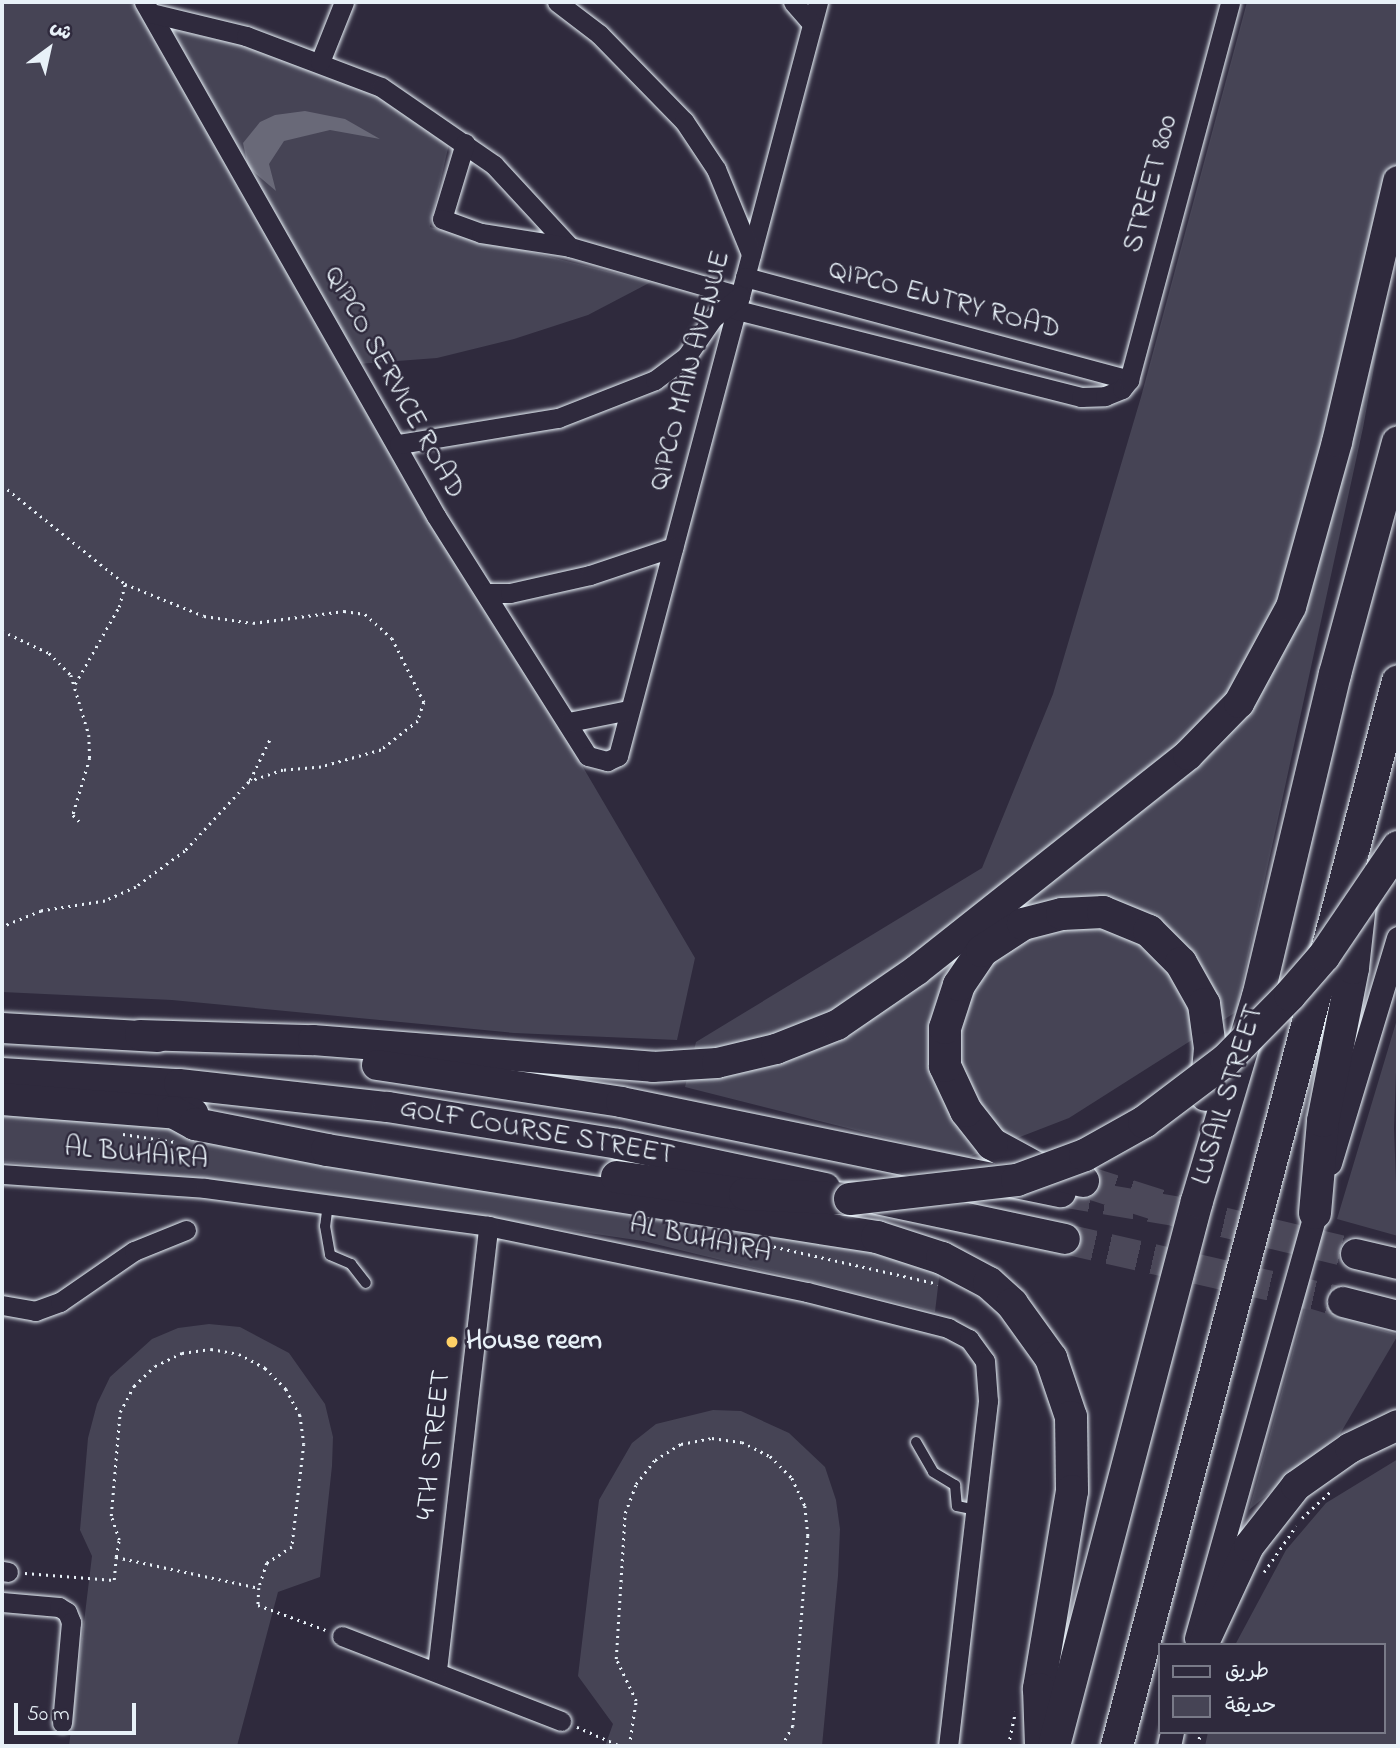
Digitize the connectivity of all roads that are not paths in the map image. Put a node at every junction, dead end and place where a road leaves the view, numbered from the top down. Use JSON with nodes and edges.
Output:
{"nodes":[{"id":1,"x":344,"y":2,"type":"edge"},
{"id":2,"x":557,"y":2,"type":"edge"},
{"id":3,"x":793,"y":2,"type":"edge"},
{"id":4,"x":818,"y":2,"type":"edge"},
{"id":5,"x":1230,"y":2,"type":"edge"},
{"id":6,"x":148,"y":7,"type":"edge"},
{"id":7,"x":812,"y":24,"type":"junction"},
{"id":8,"x":320,"y":62,"type":"junction"},
{"id":9,"x":465,"y":144,"type":"junction"},
{"id":10,"x":1398,"y":181,"type":"edge"},
{"id":11,"x":569,"y":247,"type":"junction"},
{"id":12,"x":751,"y":254,"type":"junction"},
{"id":13,"x":740,"y":295,"type":"junction"},
{"id":14,"x":838,"y":302,"type":"junction"},
{"id":15,"x":831,"y":331,"type":"junction"},
{"id":16,"x":1129,"y":380,"type":"junction"},
{"id":17,"x":1398,"y":442,"type":"edge"},
{"id":18,"x":399,"y":444,"type":"junction"},
{"id":19,"x":673,"y":547,"type":"junction"},
{"id":20,"x":487,"y":593,"type":"junction"},
{"id":21,"x":1398,"y":681,"type":"edge"},
{"id":22,"x":629,"y":710,"type":"junction"},
{"id":23,"x":569,"y":722,"type":"junction"},
{"id":24,"x":1373,"y":780,"type":"junction"},
{"id":25,"x":1398,"y":847,"type":"edge"},
{"id":26,"x":1398,"y":938,"type":"edge"},
{"id":27,"x":2,"y":1028,"type":"edge"},
{"id":28,"x":140,"y":1035,"type":"junction"},
{"id":29,"x":2,"y":1073,"type":"edge"},
{"id":30,"x":2,"y":1100,"type":"edge"},
{"id":31,"x":173,"y":1112,"type":"junction"},
{"id":32,"x":2,"y":1174,"type":"edge"},
{"id":33,"x":1072,"y":1187,"type":"joint"},
{"id":34,"x":1197,"y":1201,"type":"junction"},
{"id":35,"x":328,"y":1202,"type":"junction"},
{"id":36,"x":1315,"y":1213,"type":"junction"},
{"id":37,"x":488,"y":1226,"type":"junction"},
{"id":38,"x":186,"y":1230,"type":"dead end"},
{"id":39,"x":1065,"y":1239,"type":"tunnel mouth"},
{"id":40,"x":1356,"y":1254,"type":"tunnel mouth"},
{"id":41,"x":1398,"y":1264,"type":"edge"},
{"id":42,"x":366,"y":1283,"type":"dead end"},
{"id":43,"x":1343,"y":1302,"type":"tunnel mouth"},
{"id":44,"x":2,"y":1305,"type":"edge"},
{"id":45,"x":1398,"y":1315,"type":"edge"},
{"id":46,"x":1398,"y":1425,"type":"edge"},
{"id":47,"x":916,"y":1442,"type":"dead end"},
{"id":48,"x":976,"y":1510,"type":"junction"},
{"id":49,"x":2,"y":1602,"type":"edge"},
{"id":50,"x":342,"y":1636,"type":"road end"},
{"id":51,"x":1195,"y":1643,"type":"edge"},
{"id":52,"x":1204,"y":1643,"type":"edge"},
{"id":53,"x":437,"y":1670,"type":"junction"},
{"id":54,"x":561,"y":1721,"type":"road end"},
{"id":55,"x":62,"y":1723,"type":"dead end"},
{"id":56,"x":948,"y":1746,"type":"edge"},
{"id":57,"x":1041,"y":1746,"type":"edge"},
{"id":58,"x":1054,"y":1746,"type":"edge"},
{"id":59,"x":1117,"y":1746,"type":"edge"}],
"edges":[{"from":1,"to":8,"type":"street"},
{"from":2,"to":12,"type":"street"},
{"from":3,"to":7,"type":"street"},
{"from":4,"to":7,"type":"street","name":"QIPCO MAIN AVENUE"},
{"from":5,"to":16,"type":"street","name":"STREET 800"},
{"from":6,"to":8,"type":"street"},
{"from":6,"to":18,"type":"street","name":"QIPCO SERVICE ROAD"},
{"from":7,"to":12,"type":"street","name":"QIPCO MAIN AVENUE"},
{"from":8,"to":9,"type":"street"},
{"from":9,"to":11,"type":"street"},
{"from":9,"to":11,"type":"street"},
{"from":10,"to":28,"type":"main road"},
{"from":11,"to":13,"type":"street"},
{"from":12,"to":13,"type":"street","name":"QIPCO MAIN AVENUE"},
{"from":13,"to":14,"type":"street","name":"QIPCO ENTRY ROAD"},
{"from":13,"to":15,"type":"street"},
{"from":13,"to":18,"type":"street"},
{"from":13,"to":19,"type":"street","name":"QIPCO MAIN AVENUE"},
{"from":14,"to":15,"type":"street"},
{"from":14,"to":16,"type":"street","name":"QIPCO ENTRY ROAD"},
{"from":15,"to":16,"type":"street"},
{"from":17,"to":34,"type":"highway","name":"LUSAIL STREET"},
{"from":18,"to":20,"type":"street","name":"QIPCO SERVICE ROAD"},
{"from":19,"to":20,"type":"street"},
{"from":19,"to":22,"type":"street","name":"QIPCO MAIN AVENUE"},
{"from":20,"to":23,"type":"street","name":"QIPCO SERVICE ROAD"},
{"from":21,"to":24,"type":"highway","name":"LUSAIL STREET"},
{"from":22,"to":23,"type":"street"},
{"from":22,"to":23,"type":"street","name":"QIPCO MAIN AVENUE"},
{"from":24,"to":36,"type":"highway"},
{"from":24,"to":59,"type":"highway","name":"LUSAIL STREET"},
{"from":25,"to":31,"type":"highway","bridge":true},
{"from":26,"to":36,"type":"street"},
{"from":27,"to":28,"type":"main road","name":"GOLF COURSE STREET"},
{"from":28,"to":33,"type":"main road","name":"GOLF COURSE STREET"},
{"from":29,"to":39,"type":"main road","name":"GOLF COURSE STREET"},
{"from":30,"to":31,"type":"highway"},
{"from":31,"to":57,"type":"highway"},
{"from":32,"to":35,"type":"street","name":"AL BUHAIRA"},
{"from":33,"to":34,"type":"highway"},
{"from":34,"to":58,"type":"highway","name":"LUSAIL STREET"},
{"from":35,"to":37,"type":"street","name":"AL BUHAIRA"},
{"from":35,"to":42,"type":"lane"},
{"from":36,"to":51,"type":"street"},
{"from":37,"to":48,"type":"street","name":"AL BUHAIRA"},
{"from":37,"to":53,"type":"street","name":"4TH STREET"},
{"from":38,"to":44,"type":"street"},
{"from":40,"to":41,"type":"main road"},
{"from":43,"to":45,"type":"main road"},
{"from":46,"to":52,"type":"main road"},
{"from":47,"to":48,"type":"lane"},
{"from":48,"to":56,"type":"street","name":"AL BUHAIRA"},
{"from":49,"to":55,"type":"street"},
{"from":50,"to":53,"type":"street"},
{"from":53,"to":54,"type":"street"}]}
